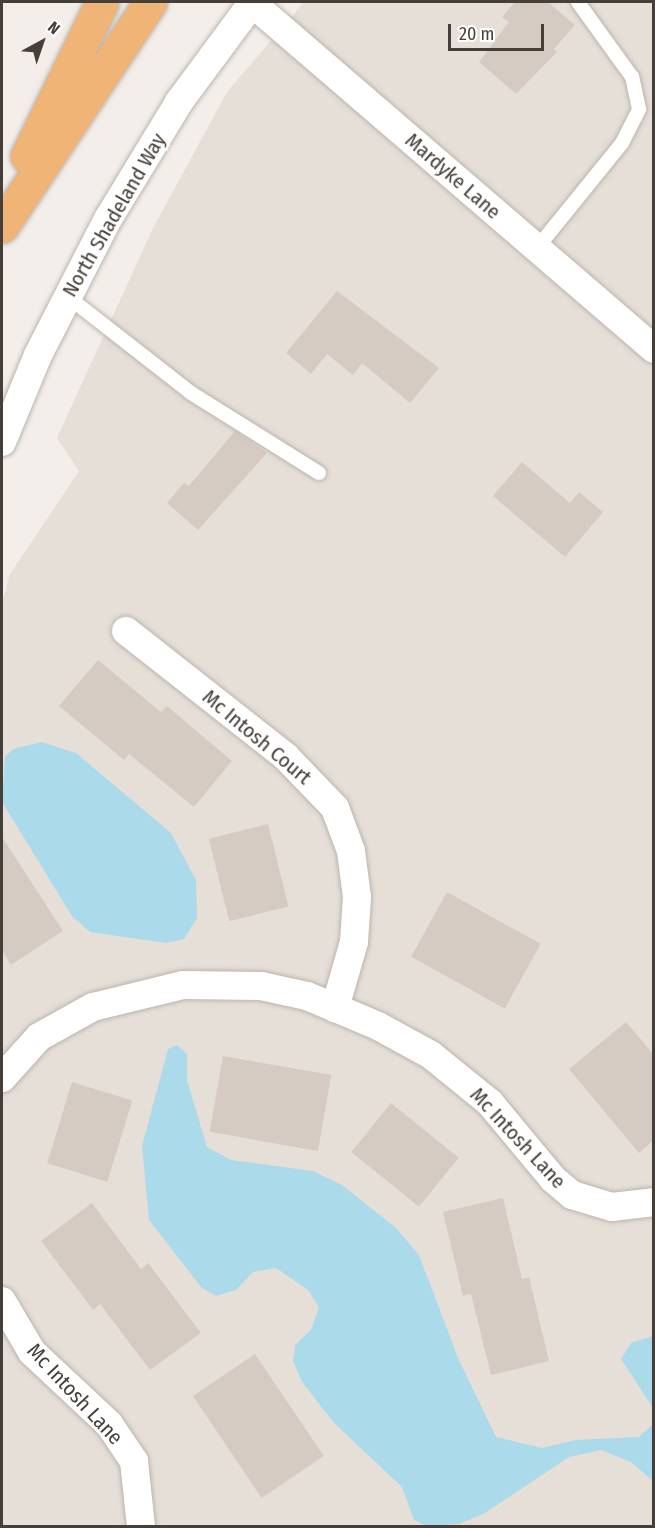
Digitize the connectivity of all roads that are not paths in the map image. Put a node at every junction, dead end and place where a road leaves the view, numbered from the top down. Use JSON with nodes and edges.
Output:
{"nodes":[{"id":1,"x":102,"y":2,"type":"edge"},
{"id":2,"x":150,"y":2,"type":"edge"},
{"id":3,"x":252,"y":2,"type":"edge"},
{"id":4,"x":578,"y":2,"type":"edge"},
{"id":5,"x":2,"y":209,"type":"edge"},
{"id":6,"x":2,"y":226,"type":"edge"},
{"id":7,"x":537,"y":248,"type":"junction"},
{"id":8,"x":67,"y":296,"type":"junction"},
{"id":9,"x":654,"y":349,"type":"edge"},
{"id":10,"x":2,"y":442,"type":"edge"},
{"id":11,"x":319,"y":473,"type":"dead end"},
{"id":12,"x":126,"y":631,"type":"dead end"},
{"id":13,"x":335,"y":1008,"type":"junction"},
{"id":14,"x":2,"y":1078,"type":"edge"},
{"id":15,"x":654,"y":1202,"type":"edge"},
{"id":16,"x":2,"y":1301,"type":"edge"},
{"id":17,"x":141,"y":1527,"type":"edge"}],
"edges":[{"from":1,"to":5,"type":"highway"},
{"from":2,"to":6,"type":"highway"},
{"from":3,"to":7,"type":"street","name":"Mardyke Lane"},
{"from":3,"to":8,"type":"street","name":"North Shadeland Way"},
{"from":4,"to":7,"type":"lane"},
{"from":7,"to":9,"type":"street","name":"Mardyke Lane"},
{"from":8,"to":10,"type":"street","name":"North Shadeland Way"},
{"from":8,"to":11,"type":"lane"},
{"from":12,"to":13,"type":"street","name":"Mc Intosh Court"},
{"from":13,"to":14,"type":"street","name":"Mc Intosh Lane"},
{"from":13,"to":15,"type":"street","name":"Mc Intosh Lane"},
{"from":16,"to":17,"type":"street","name":"Mc Intosh Lane"}]}
